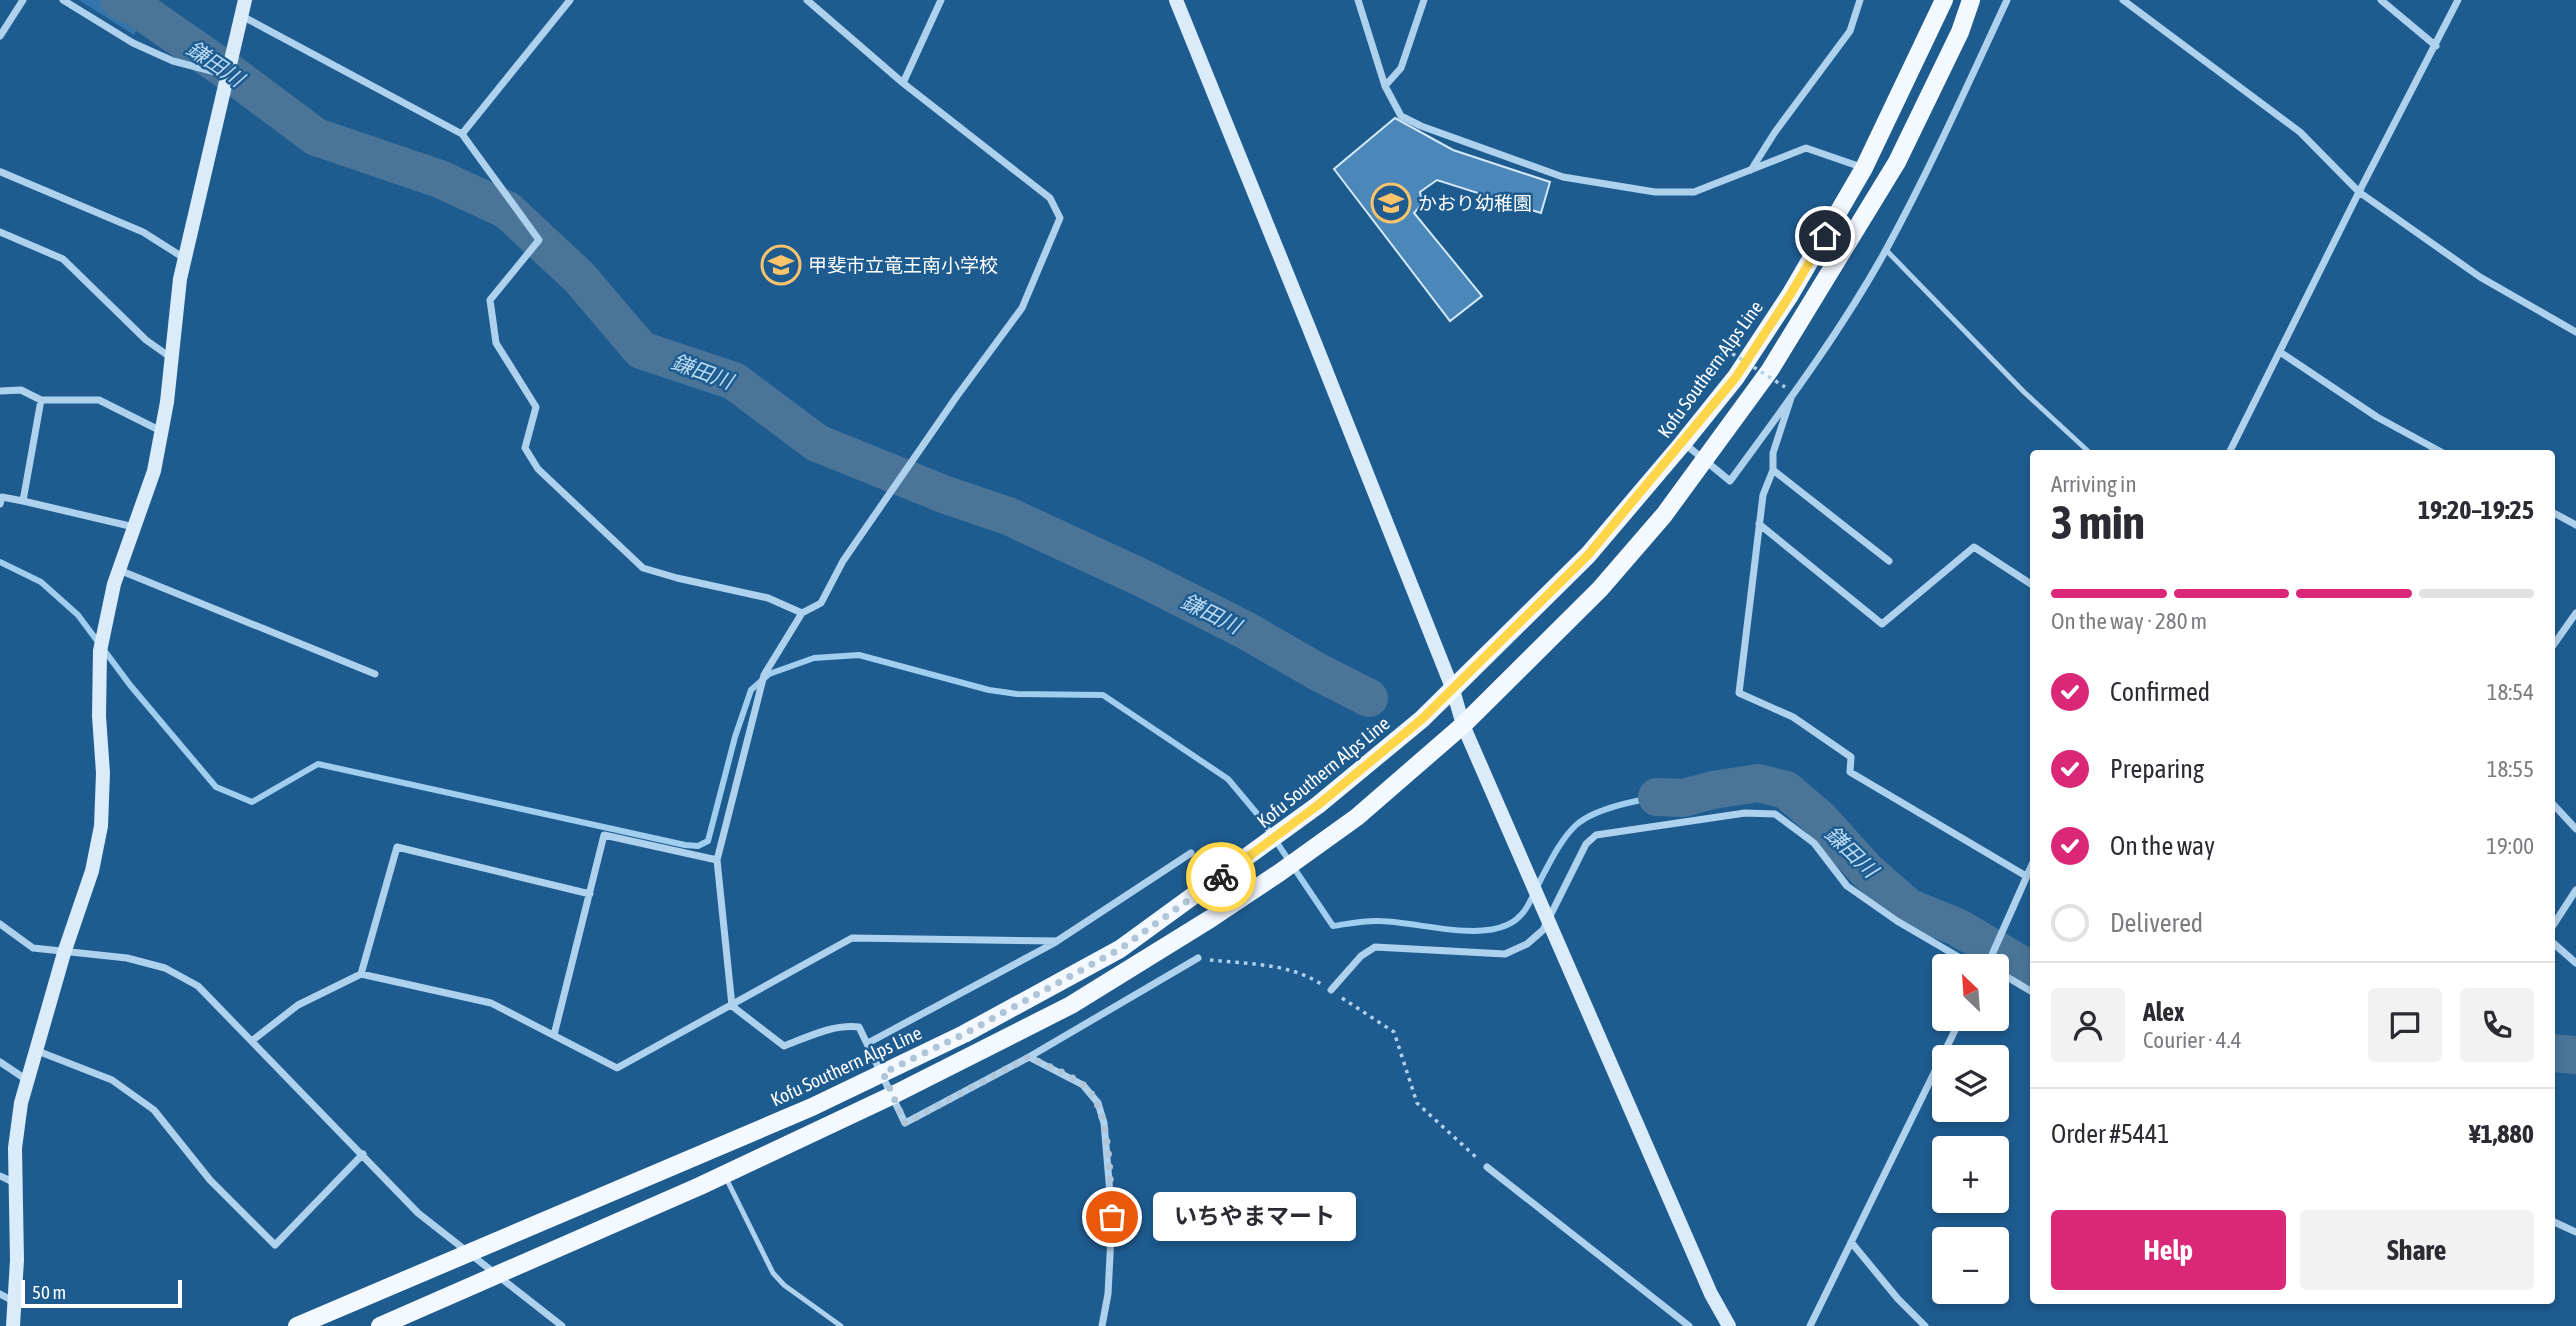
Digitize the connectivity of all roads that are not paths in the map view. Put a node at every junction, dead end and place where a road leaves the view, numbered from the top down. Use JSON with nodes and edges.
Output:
{"nodes":[{"id":1,"x":23,"y":0,"type":"edge"},
{"id":2,"x":63,"y":0,"type":"edge"},
{"id":3,"x":246,"y":0,"type":"edge"},
{"id":4,"x":570,"y":0,"type":"edge"},
{"id":5,"x":807,"y":0,"type":"edge"},
{"id":6,"x":942,"y":0,"type":"edge"},
{"id":7,"x":1176,"y":0,"type":"edge"},
{"id":8,"x":1358,"y":0,"type":"edge"},
{"id":9,"x":1424,"y":0,"type":"edge"},
{"id":10,"x":1860,"y":0,"type":"edge"},
{"id":11,"x":1944,"y":0,"type":"edge"},
{"id":12,"x":1971,"y":0,"type":"edge"},
{"id":13,"x":2007,"y":0,"type":"edge"},
{"id":14,"x":2123,"y":0,"type":"edge"},
{"id":15,"x":2381,"y":0,"type":"edge"},
{"id":16,"x":2458,"y":0,"type":"edge"},
{"id":17,"x":242,"y":16,"type":"junction"},
{"id":18,"x":0,"y":36,"type":"edge"},
{"id":19,"x":2436,"y":46,"type":"junction"},
{"id":20,"x":227,"y":75,"type":"junction"},
{"id":21,"x":903,"y":83,"type":"junction"},
{"id":22,"x":1385,"y":86,"type":"junction"},
{"id":23,"x":462,"y":134,"type":"junction"},
{"id":24,"x":1864,"y":168,"type":"junction"},
{"id":25,"x":1751,"y":171,"type":"junction"},
{"id":26,"x":1,"y":172,"type":"edge"},
{"id":27,"x":2359,"y":192,"type":"junction"},
{"id":28,"x":0,"y":232,"type":"edge"},
{"id":29,"x":1886,"y":250,"type":"junction"},
{"id":30,"x":184,"y":258,"type":"junction"},
{"id":31,"x":2576,"y":332,"type":"edge"},
{"id":32,"x":2280,"y":352,"type":"junction"},
{"id":33,"x":170,"y":357,"type":"junction"},
{"id":34,"x":0,"y":391,"type":"edge"},
{"id":35,"x":1791,"y":398,"type":"junction"},
{"id":36,"x":41,"y":400,"type":"junction"},
{"id":37,"x":162,"y":432,"type":"junction"},
{"id":38,"x":1684,"y":443,"type":"junction"},
{"id":39,"x":2087,"y":450,"type":"edge"},
{"id":40,"x":2231,"y":450,"type":"edge"},
{"id":41,"x":2438,"y":450,"type":"edge"},
{"id":42,"x":1705,"y":460,"type":"junction"},
{"id":43,"x":1773,"y":470,"type":"junction"},
{"id":44,"x":23,"y":501,"type":"junction"},
{"id":45,"x":0,"y":504,"type":"edge"},
{"id":46,"x":2555,"y":514,"type":"edge"},
{"id":47,"x":1759,"y":524,"type":"junction"},
{"id":48,"x":2576,"y":525,"type":"edge"},
{"id":49,"x":135,"y":527,"type":"junction"},
{"id":50,"x":1889,"y":561,"type":"dead end"},
{"id":51,"x":119,"y":570,"type":"junction"},
{"id":52,"x":2030,"y":583,"type":"edge"},
{"id":53,"x":802,"y":613,"type":"junction"},
{"id":54,"x":2576,"y":613,"type":"edge"},
{"id":55,"x":2555,"y":643,"type":"edge"},
{"id":56,"x":375,"y":674,"type":"dead end"},
{"id":57,"x":1453,"y":690,"type":"junction"},
{"id":58,"x":1463,"y":725,"type":"junction"},
{"id":59,"x":2555,"y":811,"type":"edge"},
{"id":60,"x":2576,"y":830,"type":"edge"},
{"id":61,"x":1191,"y":853,"type":"dead end"},
{"id":62,"x":717,"y":860,"type":"junction"},
{"id":63,"x":2030,"y":868,"type":"edge"},
{"id":64,"x":2026,"y":876,"type":"junction"},
{"id":65,"x":2576,"y":890,"type":"edge"},
{"id":66,"x":590,"y":894,"type":"junction"},
{"id":67,"x":1546,"y":914,"type":"junction"},
{"id":68,"x":2555,"y":922,"type":"edge"},
{"id":69,"x":0,"y":924,"type":"edge"},
{"id":70,"x":1057,"y":941,"type":"junction"},
{"id":71,"x":2555,"y":945,"type":"edge"},
{"id":72,"x":64,"y":953,"type":"junction"},
{"id":73,"x":1953,"y":954,"type":"edge"},
{"id":74,"x":1992,"y":954,"type":"edge"},
{"id":75,"x":1198,"y":958,"type":"road end"},
{"id":76,"x":2576,"y":963,"type":"edge"},
{"id":77,"x":361,"y":974,"type":"junction"},
{"id":78,"x":2009,"y":978,"type":"edge"},
{"id":79,"x":1331,"y":990,"type":"road end"},
{"id":80,"x":2030,"y":991,"type":"edge"},
{"id":81,"x":732,"y":1006,"type":"junction"},
{"id":82,"x":1955,"y":1031,"type":"edge"},
{"id":83,"x":554,"y":1035,"type":"junction"},
{"id":84,"x":253,"y":1040,"type":"junction"},
{"id":85,"x":868,"y":1044,"type":"junction"},
{"id":86,"x":35,"y":1050,"type":"junction"},
{"id":87,"x":1029,"y":1057,"type":"junction"},
{"id":88,"x":0,"y":1062,"type":"edge"},
{"id":89,"x":883,"y":1073,"type":"junction"},
{"id":90,"x":27,"y":1080,"type":"junction"},
{"id":91,"x":893,"y":1096,"type":"junction"},
{"id":92,"x":363,"y":1154,"type":"junction"},
{"id":93,"x":1487,"y":1167,"type":"road end"},
{"id":94,"x":725,"y":1174,"type":"junction"},
{"id":95,"x":0,"y":1175,"type":"edge"},
{"id":96,"x":16,"y":1184,"type":"junction"},
{"id":97,"x":2555,"y":1223,"type":"edge"},
{"id":98,"x":2576,"y":1232,"type":"edge"},
{"id":99,"x":1851,"y":1242,"type":"junction"},
{"id":100,"x":466,"y":1252,"type":"junction"},
{"id":101,"x":496,"y":1275,"type":"junction"},
{"id":102,"x":0,"y":1294,"type":"edge"},
{"id":103,"x":16,"y":1303,"type":"junction"},
{"id":104,"x":560,"y":1325,"type":"edge"},
{"id":105,"x":13,"y":1326,"type":"edge"},
{"id":106,"x":297,"y":1326,"type":"edge"},
{"id":107,"x":380,"y":1326,"type":"edge"},
{"id":108,"x":841,"y":1326,"type":"edge"},
{"id":109,"x":1102,"y":1326,"type":"edge"},
{"id":110,"x":1689,"y":1326,"type":"edge"},
{"id":111,"x":1729,"y":1326,"type":"edge"},
{"id":112,"x":1810,"y":1326,"type":"edge"},
{"id":113,"x":1924,"y":1326,"type":"edge"}],
"edges":[{"from":1,"to":18,"type":"street"},
{"from":2,"to":20,"type":"street"},
{"from":3,"to":17,"type":"street"},
{"from":4,"to":23,"type":"street"},
{"from":5,"to":21,"type":"street"},
{"from":6,"to":21,"type":"street"},
{"from":7,"to":57,"type":"street"},
{"from":8,"to":22,"type":"street"},
{"from":9,"to":22,"type":"street"},
{"from":10,"to":25,"type":"street"},
{"from":11,"to":24,"type":"main road","name":"Kofu Southern Alps Line"},
{"from":12,"to":42,"type":"main road"},
{"from":13,"to":29,"type":"street"},
{"from":14,"to":27,"type":"street"},
{"from":15,"to":19,"type":"street"},
{"from":16,"to":19,"type":"street"},
{"from":17,"to":20,"type":"street"},
{"from":17,"to":23,"type":"street"},
{"from":19,"to":27,"type":"street"},
{"from":20,"to":30,"type":"street"},
{"from":21,"to":53,"type":"street"},
{"from":22,"to":25,"type":"street"},
{"from":23,"to":53,"type":"street"},
{"from":24,"to":25,"type":"street"},
{"from":24,"to":38,"type":"main road","name":"Kofu Southern Alps Line"},
{"from":26,"to":30,"type":"street"},
{"from":27,"to":31,"type":"street"},
{"from":27,"to":32,"type":"street"},
{"from":28,"to":33,"type":"street"},
{"from":29,"to":35,"type":"street"},
{"from":29,"to":39,"type":"lane"},
{"from":30,"to":33,"type":"street"},
{"from":32,"to":40,"type":"street"},
{"from":32,"to":41,"type":"street"},
{"from":33,"to":37,"type":"street"},
{"from":34,"to":36,"type":"street"},
{"from":35,"to":42,"type":"street"},
{"from":35,"to":43,"type":"street"},
{"from":36,"to":37,"type":"street"},
{"from":36,"to":44,"type":"street"},
{"from":37,"to":49,"type":"street"},
{"from":38,"to":42,"type":"street"},
{"from":38,"to":57,"type":"main road","name":"Kofu Southern Alps Line"},
{"from":42,"to":58,"type":"main road"},
{"from":43,"to":47,"type":"street"},
{"from":43,"to":50,"type":"street"},
{"from":44,"to":45,"type":"street"},
{"from":44,"to":49,"type":"street"},
{"from":46,"to":48,"type":"street"},
{"from":47,"to":52,"type":"street"},
{"from":47,"to":64,"type":"street"},
{"from":49,"to":51,"type":"street"},
{"from":51,"to":56,"type":"street"},
{"from":51,"to":72,"type":"street"},
{"from":53,"to":62,"type":"street"},
{"from":54,"to":55,"type":"street"},
{"from":57,"to":58,"type":"street"},
{"from":57,"to":89,"type":"main road","name":"Kofu Southern Alps Line"},
{"from":58,"to":67,"type":"street"},
{"from":58,"to":91,"type":"main road"},
{"from":59,"to":60,"type":"street"},
{"from":61,"to":70,"type":"street"},
{"from":62,"to":66,"type":"street"},
{"from":62,"to":81,"type":"street"},
{"from":63,"to":64,"type":"street"},
{"from":64,"to":74,"type":"street"},
{"from":65,"to":68,"type":"street"},
{"from":66,"to":77,"type":"street"},
{"from":66,"to":83,"type":"street"},
{"from":67,"to":73,"type":"street"},
{"from":67,"to":79,"type":"street"},
{"from":67,"to":111,"type":"street"},
{"from":69,"to":72,"type":"street"},
{"from":70,"to":81,"type":"street"},
{"from":70,"to":85,"type":"street"},
{"from":71,"to":76,"type":"street"},
{"from":72,"to":84,"type":"street"},
{"from":72,"to":86,"type":"street"},
{"from":75,"to":87,"type":"street"},
{"from":77,"to":83,"type":"street"},
{"from":77,"to":84,"type":"street"},
{"from":78,"to":80,"type":"street"},
{"from":81,"to":83,"type":"street"},
{"from":81,"to":85,"type":"street"},
{"from":82,"to":99,"type":"street"},
{"from":84,"to":92,"type":"street"},
{"from":85,"to":89,"type":"street"},
{"from":86,"to":90,"type":"street"},
{"from":86,"to":92,"type":"street"},
{"from":87,"to":91,"type":"street"},
{"from":87,"to":109,"type":"street"},
{"from":88,"to":90,"type":"street"},
{"from":89,"to":91,"type":"street"},
{"from":89,"to":100,"type":"main road","name":"Kofu Southern Alps Line"},
{"from":90,"to":96,"type":"street"},
{"from":91,"to":94,"type":"main road"},
{"from":92,"to":100,"type":"street"},
{"from":93,"to":110,"type":"street"},
{"from":94,"to":101,"type":"main road"},
{"from":94,"to":108,"type":"lane"},
{"from":95,"to":96,"type":"street"},
{"from":96,"to":103,"type":"street"},
{"from":97,"to":98,"type":"street"},
{"from":99,"to":112,"type":"street"},
{"from":99,"to":113,"type":"street"},
{"from":100,"to":101,"type":"street"},
{"from":100,"to":106,"type":"main road","name":"Kofu Southern Alps Line"},
{"from":101,"to":104,"type":"street"},
{"from":101,"to":107,"type":"main road"},
{"from":102,"to":103,"type":"street"},
{"from":103,"to":105,"type":"street"}]}
